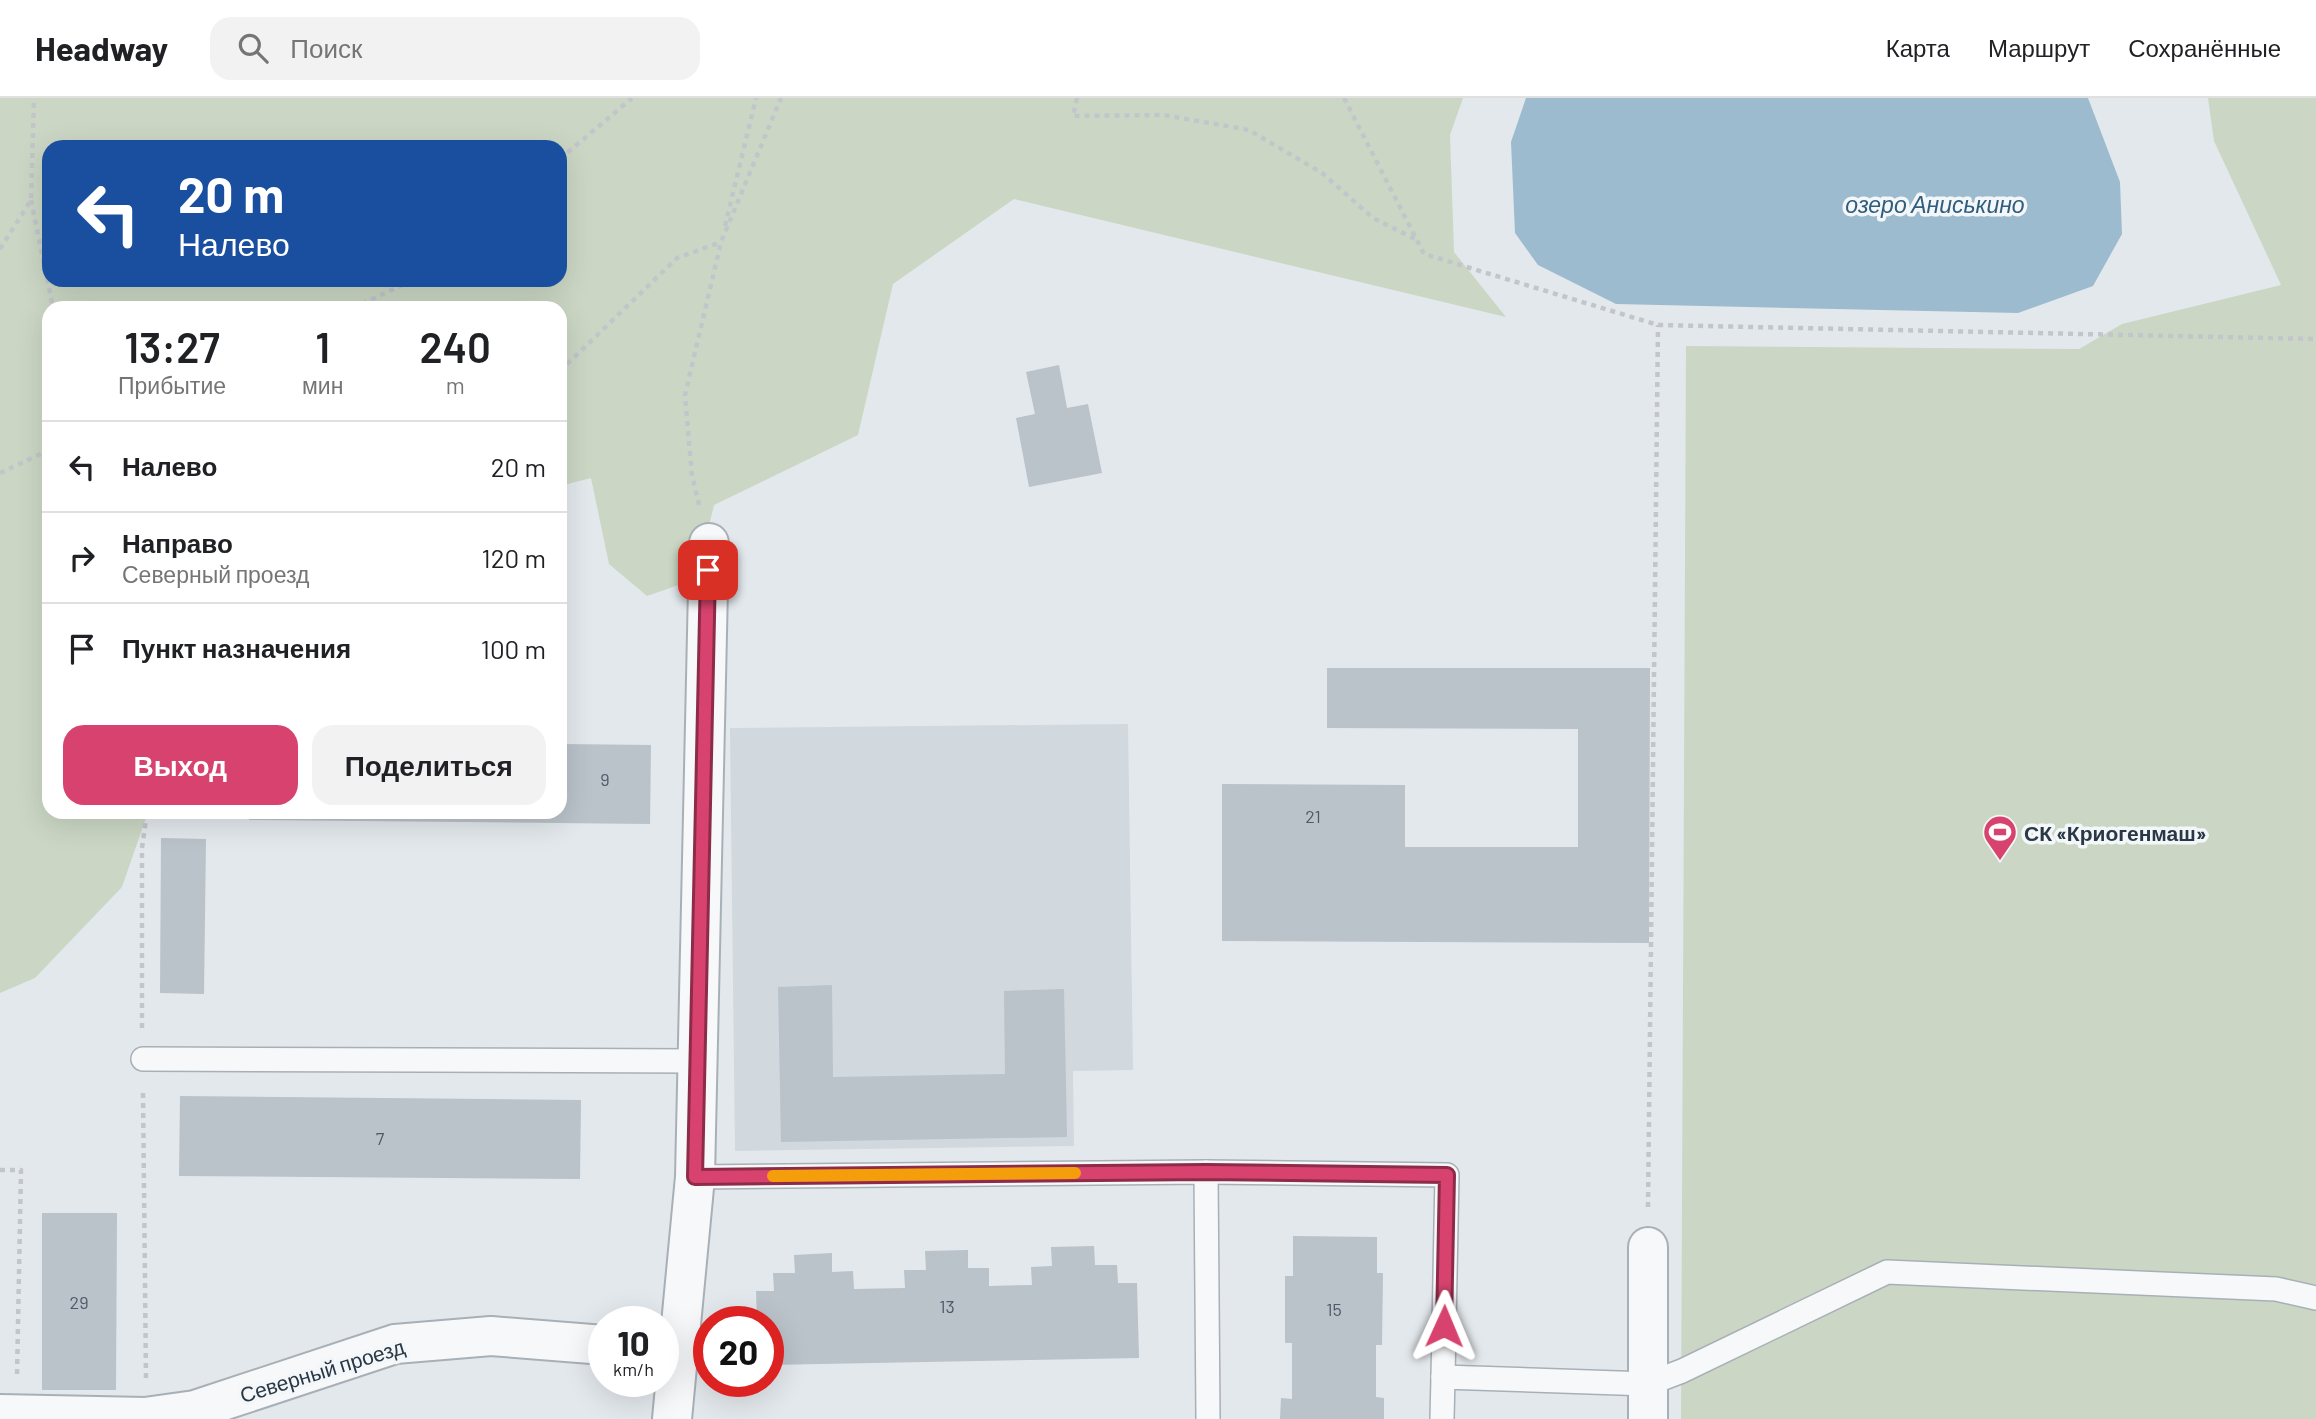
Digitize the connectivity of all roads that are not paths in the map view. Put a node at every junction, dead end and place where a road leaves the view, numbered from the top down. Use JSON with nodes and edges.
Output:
{"nodes":[{"id":1,"x":709,"y":543,"type":"road end"},
{"id":2,"x":143,"y":1059,"type":"road end"},
{"id":3,"x":697,"y":1061,"type":"junction"},
{"id":4,"x":1206,"y":1172,"type":"junction"},
{"id":5,"x":695,"y":1177,"type":"junction"},
{"id":6,"x":1648,"y":1247,"type":"road end"},
{"id":7,"x":2316,"y":1298,"type":"edge"},
{"id":8,"x":676,"y":1306,"type":"edge"},
{"id":9,"x":588,"y":1344,"type":"edge"},
{"id":10,"x":1443,"y":1377,"type":"junction"},
{"id":11,"x":671,"y":1397,"type":"edge"},
{"id":12,"x":1648,"y":1401,"type":"edge"},
{"id":13,"x":8,"y":1415,"type":"edge"},
{"id":14,"x":145,"y":1418,"type":"edge"},
{"id":15,"x":672,"y":1419,"type":"edge"},
{"id":16,"x":1208,"y":1419,"type":"edge"},
{"id":17,"x":1441,"y":1419,"type":"edge"}],
"edges":[{"from":1,"to":3,"type":"street"},
{"from":2,"to":3,"type":"lane"},
{"from":3,"to":5,"type":"street"},
{"from":4,"to":5,"type":"lane"},
{"from":4,"to":10,"type":"lane"},
{"from":4,"to":16,"type":"lane"},
{"from":5,"to":8,"type":"street"},
{"from":6,"to":12,"type":"street"},
{"from":7,"to":12,"type":"lane"},
{"from":9,"to":14,"type":"street","name":"Северный проезд"},
{"from":10,"to":12,"type":"lane"},
{"from":10,"to":17,"type":"lane"},
{"from":11,"to":15,"type":"street"},
{"from":13,"to":14,"type":"street","name":"Северный проезд"}]}
